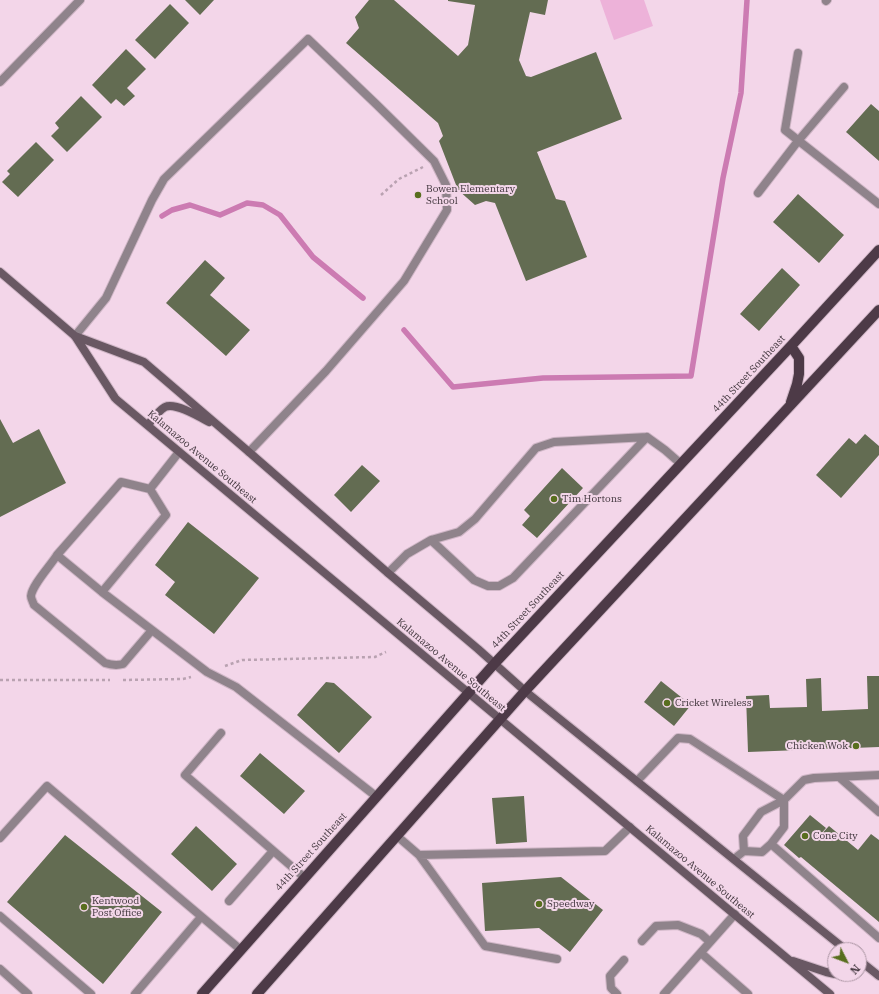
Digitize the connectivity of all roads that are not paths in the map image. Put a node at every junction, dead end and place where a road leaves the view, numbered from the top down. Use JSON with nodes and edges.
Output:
{"nodes":[{"id":1,"x":80,"y":0,"type":"edge"},
{"id":2,"x":798,"y":53,"type":"dead end"},
{"id":3,"x":0,"y":82,"type":"edge"},
{"id":4,"x":844,"y":87,"type":"dead end"},
{"id":5,"x":798,"y":140,"type":"junction"},
{"id":6,"x":758,"y":193,"type":"dead end"},
{"id":7,"x":879,"y":204,"type":"edge"},
{"id":8,"x":879,"y":250,"type":"edge"},
{"id":9,"x":0,"y":272,"type":"edge"},
{"id":10,"x":879,"y":310,"type":"edge"},
{"id":11,"x":75,"y":336,"type":"junction"},
{"id":12,"x":791,"y":346,"type":"junction"},
{"id":13,"x":788,"y":408,"type":"junction"},
{"id":14,"x":148,"y":425,"type":"junction"},
{"id":15,"x":222,"y":429,"type":"junction"},
{"id":16,"x":647,"y":437,"type":"junction"},
{"id":17,"x":179,"y":452,"type":"junction"},
{"id":18,"x":249,"y":452,"type":"junction"},
{"id":19,"x":681,"y":464,"type":"junction"},
{"id":20,"x":150,"y":489,"type":"junction"},
{"id":21,"x":431,"y":540,"type":"junction"},
{"id":22,"x":57,"y":555,"type":"junction"},
{"id":23,"x":388,"y":573,"type":"junction"},
{"id":24,"x":102,"y":592,"type":"junction"},
{"id":25,"x":152,"y":630,"type":"junction"},
{"id":26,"x":495,"y":663,"type":"junction"},
{"id":27,"x":525,"y":691,"type":"junction"},
{"id":28,"x":469,"y":693,"type":"junction"},
{"id":29,"x":501,"y":719,"type":"junction"},
{"id":30,"x":221,"y":733,"type":"dead end"},
{"id":31,"x":879,"y":775,"type":"edge"},
{"id":32,"x":839,"y":777,"type":"junction"},
{"id":33,"x":637,"y":781,"type":"junction"},
{"id":34,"x":377,"y":797,"type":"junction"},
{"id":35,"x":784,"y":800,"type":"junction"},
{"id":36,"x":879,"y":812,"type":"edge"},
{"id":37,"x":630,"y":827,"type":"junction"},
{"id":38,"x":397,"y":836,"type":"junction"},
{"id":39,"x":0,"y":838,"type":"edge"},
{"id":40,"x":771,"y":844,"type":"junction"},
{"id":41,"x":273,"y":851,"type":"junction"},
{"id":42,"x":744,"y":852,"type":"junction"},
{"id":43,"x":419,"y":855,"type":"junction"},
{"id":44,"x":734,"y":859,"type":"junction"},
{"id":45,"x":304,"y":878,"type":"junction"},
{"id":46,"x":228,"y":901,"type":"dead end"},
{"id":47,"x":735,"y":914,"type":"junction"},
{"id":48,"x":0,"y":916,"type":"edge"},
{"id":49,"x":201,"y":917,"type":"junction"},
{"id":50,"x":879,"y":938,"type":"edge"},
{"id":51,"x":642,"y":940,"type":"dead end"},
{"id":52,"x":710,"y":942,"type":"junction"},
{"id":53,"x":836,"y":942,"type":"edge"},
{"id":54,"x":241,"y":950,"type":"junction"},
{"id":55,"x":701,"y":953,"type":"junction"},
{"id":56,"x":557,"y":959,"type":"dead end"},
{"id":57,"x":624,"y":960,"type":"dead end"},
{"id":58,"x":789,"y":960,"type":"junction"},
{"id":59,"x":867,"y":966,"type":"edge"},
{"id":60,"x":0,"y":969,"type":"edge"},
{"id":61,"x":827,"y":972,"type":"edge"},
{"id":62,"x":879,"y":976,"type":"edge"},
{"id":63,"x":28,"y":994,"type":"edge"},
{"id":64,"x":91,"y":994,"type":"edge"},
{"id":65,"x":135,"y":994,"type":"edge"},
{"id":66,"x":202,"y":994,"type":"edge"},
{"id":67,"x":257,"y":994,"type":"edge"},
{"id":68,"x":617,"y":994,"type":"edge"},
{"id":69,"x":664,"y":994,"type":"edge"},
{"id":70,"x":748,"y":994,"type":"edge"},
{"id":71,"x":830,"y":994,"type":"edge"}],
"edges":[{"from":1,"to":3,"type":"street"},
{"from":2,"to":5,"type":"street"},
{"from":4,"to":5,"type":"street"},
{"from":5,"to":6,"type":"street"},
{"from":5,"to":7,"type":"street"},
{"from":8,"to":12,"type":"main road","name":"44th Street Southeast"},
{"from":9,"to":11,"type":"main road","name":"Kalamazoo Avenue Southeast"},
{"from":10,"to":13,"type":"main road"},
{"from":11,"to":14,"type":"main road","name":"Kalamazoo Avenue Southeast"},
{"from":11,"to":15,"type":"main road","name":"Kalamazoo Avenue Southeast"},
{"from":11,"to":18,"type":"street"},
{"from":12,"to":13,"type":"main road"},
{"from":12,"to":19,"type":"main road","name":"44th Street Southeast"},
{"from":13,"to":27,"type":"main road"},
{"from":14,"to":15,"type":"main road"},
{"from":14,"to":17,"type":"main road","name":"Kalamazoo Avenue Southeast"},
{"from":15,"to":18,"type":"main road","name":"Kalamazoo Avenue Southeast"},
{"from":16,"to":19,"type":"street"},
{"from":16,"to":21,"type":"street"},
{"from":16,"to":21,"type":"street"},
{"from":17,"to":20,"type":"street"},
{"from":17,"to":28,"type":"main road","name":"Kalamazoo Avenue Southeast"},
{"from":18,"to":23,"type":"main road","name":"Kalamazoo Avenue Southeast"},
{"from":19,"to":26,"type":"main road","name":"44th Street Southeast"},
{"from":20,"to":22,"type":"street"},
{"from":20,"to":24,"type":"street"},
{"from":21,"to":23,"type":"street"},
{"from":22,"to":24,"type":"street"},
{"from":22,"to":25,"type":"street"},
{"from":23,"to":26,"type":"main road","name":"Kalamazoo Avenue Southeast"},
{"from":24,"to":25,"type":"street"},
{"from":25,"to":34,"type":"street"},
{"from":26,"to":27,"type":"main road","name":"Kalamazoo Avenue Southeast"},
{"from":26,"to":28,"type":"main road","name":"44th Street Southeast"},
{"from":27,"to":29,"type":"main road"},
{"from":27,"to":33,"type":"main road","name":"Kalamazoo Avenue Southeast"},
{"from":28,"to":29,"type":"main road","name":"Kalamazoo Avenue Southeast"},
{"from":28,"to":34,"type":"main road","name":"44th Street Southeast"},
{"from":29,"to":37,"type":"main road","name":"Kalamazoo Avenue Southeast"},
{"from":29,"to":38,"type":"main road"},
{"from":30,"to":41,"type":"street"},
{"from":31,"to":32,"type":"street"},
{"from":32,"to":35,"type":"street"},
{"from":32,"to":36,"type":"street"},
{"from":33,"to":35,"type":"street"},
{"from":33,"to":44,"type":"main road","name":"Kalamazoo Avenue Southeast"},
{"from":34,"to":45,"type":"main road","name":"44th Street Southeast"},
{"from":35,"to":40,"type":"street"},
{"from":35,"to":42,"type":"street"},
{"from":37,"to":43,"type":"street"},
{"from":37,"to":47,"type":"main road","name":"Kalamazoo Avenue Southeast"},
{"from":38,"to":43,"type":"street"},
{"from":38,"to":67,"type":"main road"},
{"from":39,"to":49,"type":"street"},
{"from":40,"to":42,"type":"street"},
{"from":40,"to":50,"type":"street"},
{"from":41,"to":45,"type":"street"},
{"from":41,"to":46,"type":"street"},
{"from":42,"to":44,"type":"street"},
{"from":43,"to":56,"type":"street"},
{"from":44,"to":53,"type":"main road","name":"Kalamazoo Avenue Southeast"},
{"from":45,"to":54,"type":"main road","name":"44th Street Southeast"},
{"from":47,"to":52,"type":"street"},
{"from":47,"to":58,"type":"main road","name":"Kalamazoo Avenue Southeast"},
{"from":48,"to":64,"type":"street"},
{"from":49,"to":54,"type":"street"},
{"from":49,"to":65,"type":"street"},
{"from":51,"to":52,"type":"street"},
{"from":52,"to":55,"type":"street"},
{"from":54,"to":66,"type":"main road","name":"44th Street Southeast"},
{"from":55,"to":69,"type":"street"},
{"from":55,"to":70,"type":"street"},
{"from":57,"to":68,"type":"street"},
{"from":58,"to":61,"type":"main road"},
{"from":58,"to":71,"type":"main road","name":"Kalamazoo Avenue Southeast"},
{"from":59,"to":62,"type":"main road"},
{"from":60,"to":63,"type":"street"}]}
